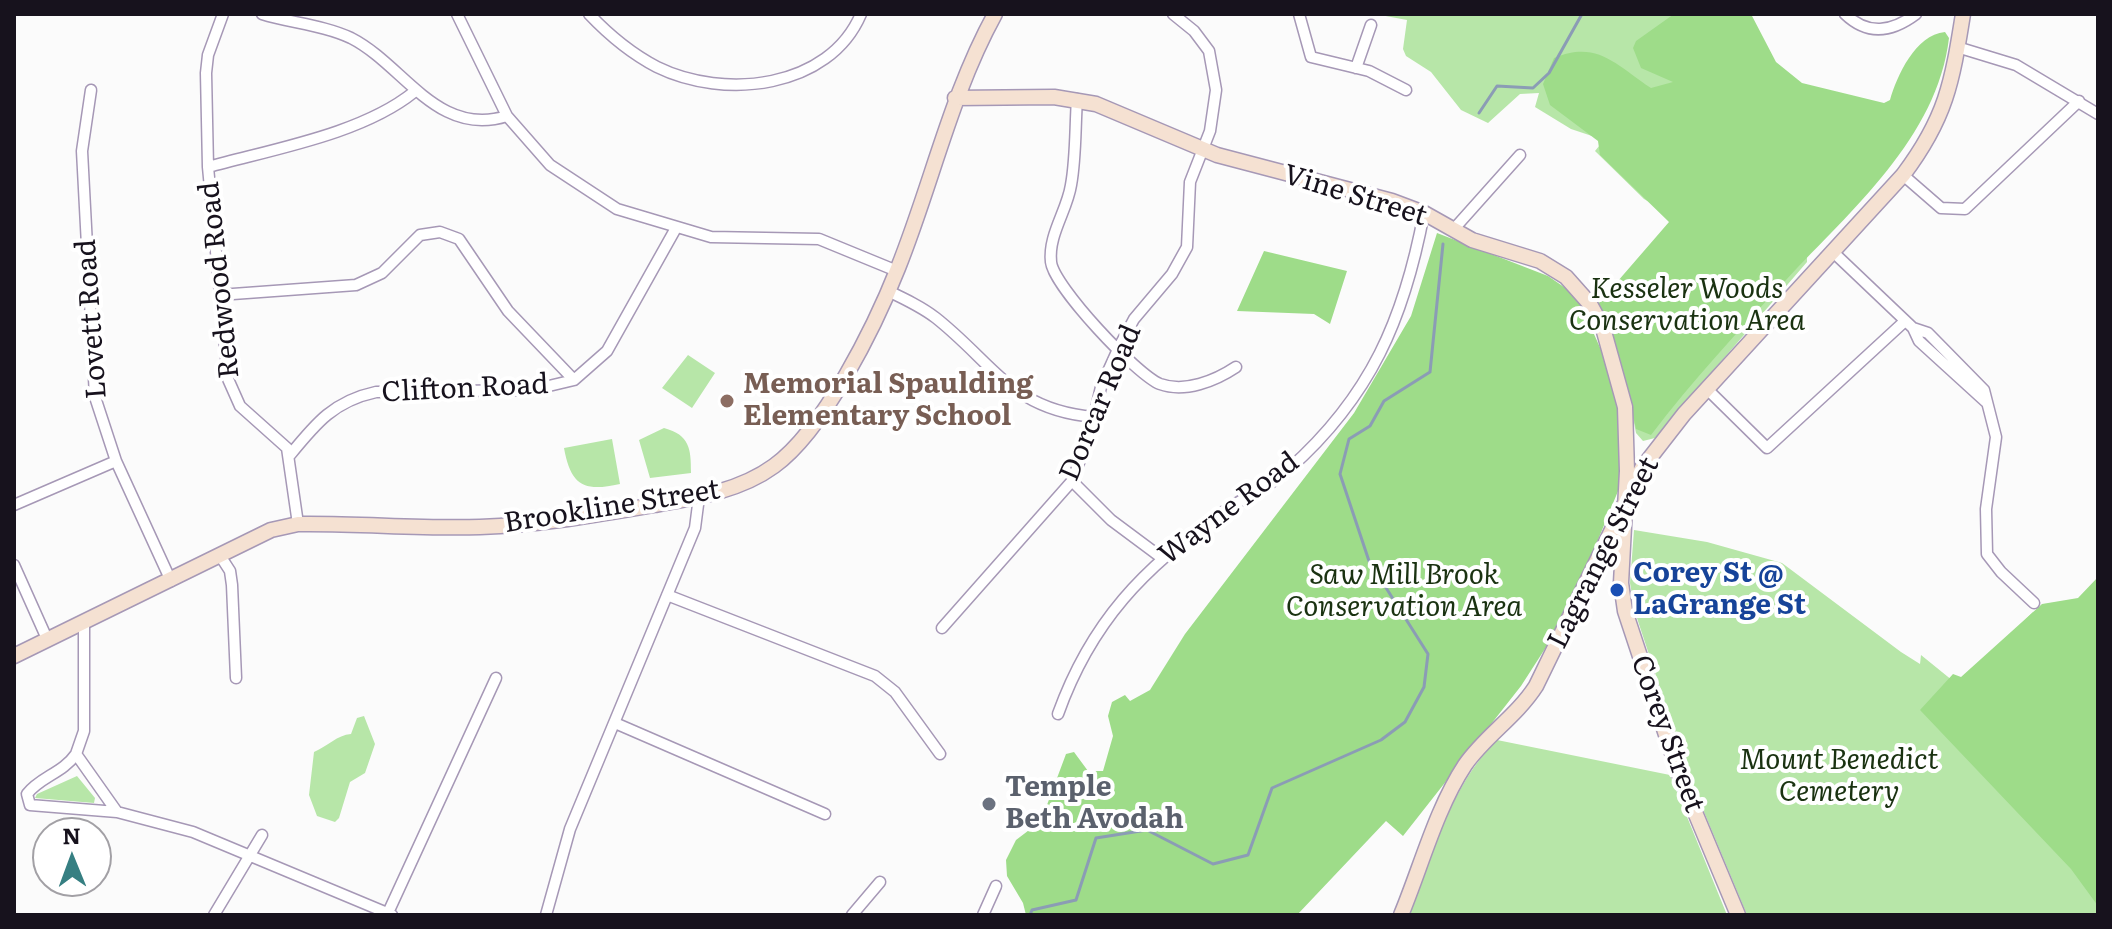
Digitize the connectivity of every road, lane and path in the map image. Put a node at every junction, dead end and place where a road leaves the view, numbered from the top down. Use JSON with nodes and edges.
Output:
{"nodes":[{"id":1,"x":223,"y":14,"type":"edge"},
{"id":2,"x":262,"y":14,"type":"edge"},
{"id":3,"x":457,"y":14,"type":"edge"},
{"id":4,"x":589,"y":14,"type":"edge"},
{"id":5,"x":861,"y":14,"type":"edge"},
{"id":6,"x":995,"y":14,"type":"edge"},
{"id":7,"x":1173,"y":14,"type":"edge"},
{"id":8,"x":1299,"y":14,"type":"edge"},
{"id":9,"x":1845,"y":14,"type":"edge"},
{"id":10,"x":1916,"y":14,"type":"edge"},
{"id":11,"x":1963,"y":14,"type":"edge"},
{"id":12,"x":294,"y":18,"type":"edge"},
{"id":13,"x":1371,"y":25,"type":"dead end"},
{"id":14,"x":1957,"y":47,"type":"junction"},
{"id":15,"x":1356,"y":68,"type":"junction"},
{"id":16,"x":91,"y":90,"type":"dead end"},
{"id":17,"x":1406,"y":90,"type":"dead end"},
{"id":18,"x":414,"y":92,"type":"junction"},
{"id":19,"x":955,"y":98,"type":"junction"},
{"id":20,"x":1077,"y":99,"type":"junction"},
{"id":21,"x":2079,"y":101,"type":"junction"},
{"id":22,"x":2098,"y":114,"type":"edge"},
{"id":23,"x":507,"y":116,"type":"junction"},
{"id":24,"x":1201,"y":149,"type":"junction"},
{"id":25,"x":1520,"y":155,"type":"dead end"},
{"id":26,"x":208,"y":167,"type":"junction"},
{"id":27,"x":1903,"y":175,"type":"junction"},
{"id":28,"x":1424,"y":213,"type":"junction"},
{"id":29,"x":676,"y":228,"type":"junction"},
{"id":30,"x":1453,"y":230,"type":"junction"},
{"id":31,"x":1832,"y":251,"type":"junction"},
{"id":32,"x":897,"y":271,"type":"junction"},
{"id":33,"x":888,"y":291,"type":"junction"},
{"id":34,"x":219,"y":295,"type":"junction"},
{"id":35,"x":1909,"y":325,"type":"junction"},
{"id":36,"x":1119,"y":347,"type":"junction"},
{"id":37,"x":1236,"y":367,"type":"dead end"},
{"id":38,"x":574,"y":380,"type":"junction"},
{"id":39,"x":1707,"y":389,"type":"junction"},
{"id":40,"x":1094,"y":417,"type":"junction"},
{"id":41,"x":1627,"y":432,"type":"junction"},
{"id":42,"x":1659,"y":446,"type":"junction"},
{"id":43,"x":290,"y":455,"type":"junction"},
{"id":44,"x":116,"y":461,"type":"junction"},
{"id":45,"x":1072,"y":481,"type":"junction"},
{"id":46,"x":699,"y":497,"type":"junction"},
{"id":47,"x":1626,"y":499,"type":"junction"},
{"id":48,"x":14,"y":505,"type":"edge"},
{"id":49,"x":298,"y":524,"type":"junction"},
{"id":50,"x":219,"y":554,"type":"junction"},
{"id":51,"x":1162,"y":558,"type":"junction"},
{"id":52,"x":1598,"y":558,"type":"junction"},
{"id":53,"x":1621,"y":564,"type":"junction"},
{"id":54,"x":14,"y":565,"type":"edge"},
{"id":55,"x":171,"y":581,"type":"junction"},
{"id":56,"x":667,"y":595,"type":"junction"},
{"id":57,"x":2034,"y":603,"type":"dead end"},
{"id":58,"x":84,"y":624,"type":"junction"},
{"id":59,"x":942,"y":628,"type":"dead end"},
{"id":60,"x":48,"y":641,"type":"junction"},
{"id":61,"x":14,"y":656,"type":"edge"},
{"id":62,"x":236,"y":678,"type":"dead end"},
{"id":63,"x":496,"y":678,"type":"dead end"},
{"id":64,"x":1058,"y":714,"type":"dead end"},
{"id":65,"x":615,"y":723,"type":"junction"},
{"id":66,"x":76,"y":754,"type":"junction"},
{"id":67,"x":940,"y":754,"type":"dead end"},
{"id":68,"x":117,"y":812,"type":"junction"},
{"id":69,"x":825,"y":814,"type":"dead end"},
{"id":70,"x":262,"y":835,"type":"dead end"},
{"id":71,"x":250,"y":855,"type":"junction"},
{"id":72,"x":880,"y":882,"type":"dead end"},
{"id":73,"x":996,"y":886,"type":"dead end"},
{"id":74,"x":389,"y":914,"type":"edge"},
{"id":75,"x":214,"y":915,"type":"edge"},
{"id":76,"x":546,"y":915,"type":"edge"},
{"id":77,"x":852,"y":915,"type":"edge"},
{"id":78,"x":983,"y":915,"type":"edge"},
{"id":79,"x":1401,"y":915,"type":"edge"},
{"id":80,"x":1738,"y":915,"type":"edge"}],
"edges":[{"from":1,"to":26,"type":"street","name":"Redwood Road"},
{"from":2,"to":12,"type":"street"},
{"from":3,"to":23,"type":"street"},
{"from":4,"to":5,"type":"street"},
{"from":6,"to":19,"type":"main road","name":"Brookline Street"},
{"from":7,"to":24,"type":"street","name":"Dorcar Road"},
{"from":8,"to":15,"type":"street"},
{"from":9,"to":10,"type":"street"},
{"from":11,"to":14,"type":"main road","name":"Lagrange Street"},
{"from":12,"to":18,"type":"street"},
{"from":13,"to":15,"type":"street"},
{"from":14,"to":21,"type":"street"},
{"from":14,"to":27,"type":"main road","name":"Lagrange Street"},
{"from":15,"to":17,"type":"street"},
{"from":16,"to":44,"type":"street","name":"Lovett Road"},
{"from":18,"to":23,"type":"street"},
{"from":18,"to":26,"type":"street"},
{"from":19,"to":20,"type":"main road","name":"Vine Street"},
{"from":19,"to":32,"type":"main road","name":"Brookline Street"},
{"from":20,"to":24,"type":"main road","name":"Vine Street"},
{"from":20,"to":36,"type":"street"},
{"from":21,"to":22,"type":"street"},
{"from":21,"to":27,"type":"street"},
{"from":23,"to":29,"type":"street"},
{"from":24,"to":28,"type":"main road","name":"Vine Street"},
{"from":24,"to":36,"type":"street","name":"Dorcar Road"},
{"from":25,"to":30,"type":"street"},
{"from":26,"to":34,"type":"street","name":"Redwood Road"},
{"from":27,"to":31,"type":"main road","name":"Lagrange Street"},
{"from":28,"to":30,"type":"main road","name":"Vine Street"},
{"from":28,"to":51,"type":"street","name":"Wayne Road"},
{"from":29,"to":32,"type":"street"},
{"from":29,"to":38,"type":"street","name":"Clifton Road"},
{"from":30,"to":41,"type":"main road","name":"Vine Street"},
{"from":31,"to":35,"type":"street"},
{"from":31,"to":39,"type":"main road","name":"Lagrange Street"},
{"from":32,"to":33,"type":"main road","name":"Brookline Street"},
{"from":33,"to":40,"type":"street"},
{"from":33,"to":46,"type":"main road","name":"Brookline Street"},
{"from":34,"to":38,"type":"street"},
{"from":34,"to":43,"type":"street","name":"Redwood Road"},
{"from":35,"to":39,"type":"street"},
{"from":35,"to":57,"type":"street"},
{"from":36,"to":37,"type":"street"},
{"from":36,"to":40,"type":"street","name":"Dorcar Road"},
{"from":38,"to":43,"type":"street","name":"Clifton Road"},
{"from":39,"to":42,"type":"main road","name":"Lagrange Street"},
{"from":40,"to":45,"type":"street","name":"Dorcar Road"},
{"from":41,"to":42,"type":"main road"},
{"from":41,"to":47,"type":"main road","name":"Vine Street"},
{"from":42,"to":47,"type":"main road","name":"Lagrange Street"},
{"from":43,"to":49,"type":"street"},
{"from":44,"to":48,"type":"street"},
{"from":44,"to":55,"type":"street","name":"Lovett Road"},
{"from":45,"to":51,"type":"street"},
{"from":45,"to":59,"type":"street","name":"Dorcar Road"},
{"from":46,"to":49,"type":"main road","name":"Brookline Street"},
{"from":46,"to":56,"type":"street"},
{"from":47,"to":52,"type":"main road","name":"Lagrange Street"},
{"from":47,"to":53,"type":"main road","name":"Corey Street"},
{"from":49,"to":50,"type":"main road","name":"Brookline Street"},
{"from":50,"to":55,"type":"main road","name":"Brookline Street"},
{"from":50,"to":62,"type":"street"},
{"from":51,"to":64,"type":"street","name":"Wayne Road"},
{"from":52,"to":53,"type":"main road"},
{"from":52,"to":79,"type":"main road","name":"Lagrange Street"},
{"from":53,"to":80,"type":"main road","name":"Corey Street"},
{"from":54,"to":60,"type":"street"},
{"from":55,"to":58,"type":"main road","name":"Brookline Street"},
{"from":56,"to":65,"type":"street"},
{"from":56,"to":67,"type":"street"},
{"from":58,"to":60,"type":"main road","name":"Brookline Street"},
{"from":58,"to":66,"type":"street"},
{"from":60,"to":61,"type":"main road","name":"Brookline Street"},
{"from":63,"to":74,"type":"street"},
{"from":65,"to":69,"type":"street"},
{"from":65,"to":76,"type":"street"},
{"from":66,"to":68,"type":"street"},
{"from":66,"to":68,"type":"street"},
{"from":68,"to":71,"type":"street"},
{"from":70,"to":71,"type":"street"},
{"from":71,"to":74,"type":"street"},
{"from":71,"to":75,"type":"street"},
{"from":72,"to":77,"type":"street"},
{"from":73,"to":78,"type":"street"}]}
